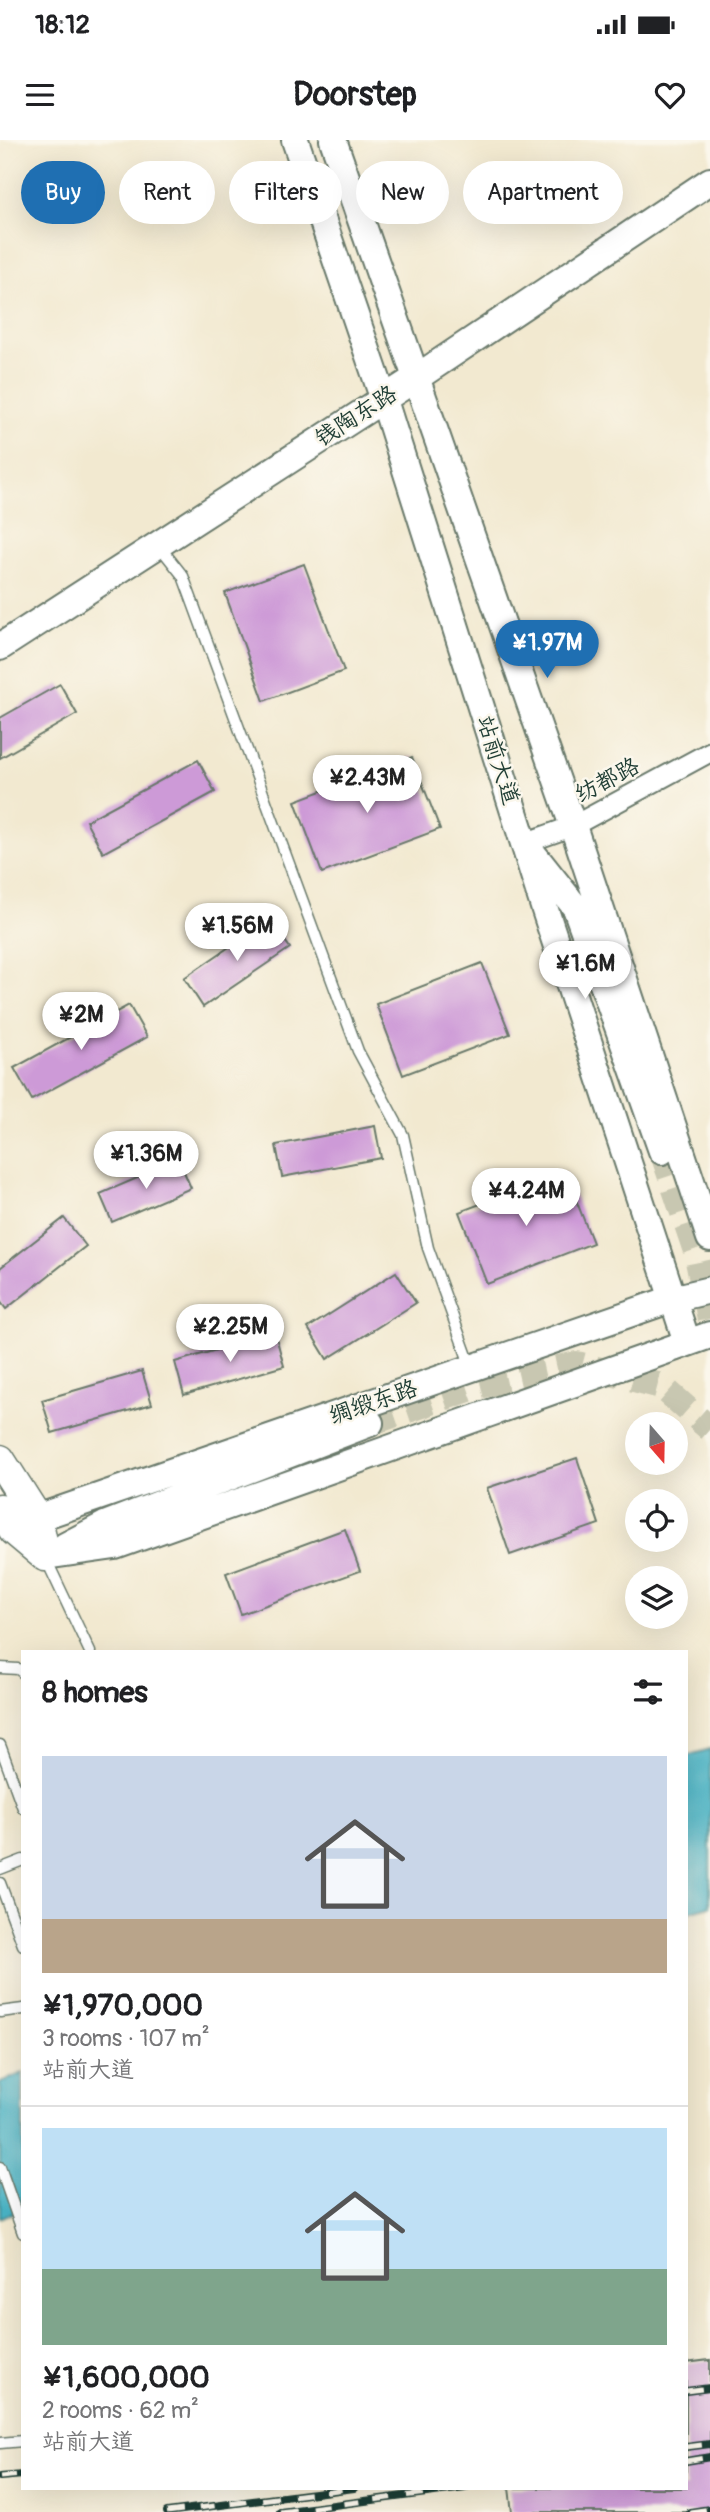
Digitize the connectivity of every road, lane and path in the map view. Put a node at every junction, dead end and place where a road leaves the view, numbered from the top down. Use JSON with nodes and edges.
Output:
{"nodes":[{"id":1,"x":295,"y":140,"type":"edge"},
{"id":2,"x":333,"y":140,"type":"edge"},
{"id":3,"x":710,"y":181,"type":"edge"},
{"id":4,"x":416,"y":378,"type":"junction"},
{"id":5,"x":383,"y":397,"type":"junction"},
{"id":6,"x":158,"y":544,"type":"junction"},
{"id":7,"x":0,"y":647,"type":"edge"},
{"id":8,"x":710,"y":752,"type":"edge"},
{"id":9,"x":573,"y":826,"type":"junction"},
{"id":10,"x":525,"y":843,"type":"junction"},
{"id":11,"x":662,"y":1151,"type":"tunnel mouth"},
{"id":12,"x":710,"y":1238,"type":"edge"},
{"id":13,"x":710,"y":1290,"type":"edge"},
{"id":14,"x":672,"y":1299,"type":"junction"},
{"id":15,"x":698,"y":1338,"type":"edge"},
{"id":16,"x":472,"y":1368,"type":"junction"},
{"id":17,"x":370,"y":1423,"type":"tunnel mouth"},
{"id":18,"x":0,"y":1460,"type":"edge"},
{"id":19,"x":0,"y":1509,"type":"edge"},
{"id":20,"x":37,"y":1518,"type":"junction"},
{"id":21,"x":45,"y":1556,"type":"junction"},
{"id":22,"x":89,"y":1650,"type":"edge"},
{"id":23,"x":0,"y":1668,"type":"edge"},
{"id":24,"x":21,"y":1671,"type":"edge"},
{"id":25,"x":0,"y":1745,"type":"edge"},
{"id":26,"x":21,"y":1803,"type":"edge"},
{"id":27,"x":21,"y":1861,"type":"edge"},
{"id":28,"x":0,"y":1869,"type":"edge"},
{"id":29,"x":0,"y":1883,"type":"edge"},
{"id":30,"x":21,"y":1940,"type":"edge"},
{"id":31,"x":21,"y":2009,"type":"edge"},
{"id":32,"x":0,"y":2012,"type":"edge"},
{"id":33,"x":0,"y":2167,"type":"edge"},
{"id":34,"x":21,"y":2228,"type":"edge"},
{"id":35,"x":21,"y":2441,"type":"edge"},
{"id":36,"x":0,"y":2443,"type":"edge"}],
"edges":[{"from":1,"to":5,"type":"main road","name":"站前大道"},
{"from":2,"to":4,"type":"main road","name":"站前大道"},
{"from":3,"to":4,"type":"main road","name":"钱陶东路"},
{"from":4,"to":5,"type":"main road","name":"钱陶东路"},
{"from":4,"to":9,"type":"main road","name":"站前大道"},
{"from":5,"to":6,"type":"main road","name":"钱陶东路"},
{"from":5,"to":10,"type":"main road","name":"站前大道"},
{"from":6,"to":7,"type":"main road","name":"钱陶东路"},
{"from":6,"to":16,"type":"lane"},
{"from":8,"to":9,"type":"street","name":"纺都路"},
{"from":9,"to":10,"type":"street","name":"纺都路"},
{"from":9,"to":12,"type":"main road","name":"站前大道"},
{"from":10,"to":11,"type":"main road"},
{"from":10,"to":14,"type":"main road","name":"站前大道"},
{"from":13,"to":14,"type":"main road","name":"绸缎东路"},
{"from":14,"to":15,"type":"main road","name":"站前大道"},
{"from":14,"to":16,"type":"main road","name":"绸缎东路"},
{"from":15,"to":21,"type":"main road"},
{"from":16,"to":20,"type":"main road","name":"绸缎东路"},
{"from":17,"to":21,"type":"main road"},
{"from":18,"to":20,"type":"main road"},
{"from":19,"to":21,"type":"main road"},
{"from":20,"to":21,"type":"main road"},
{"from":21,"to":22,"type":"lane"},
{"from":23,"to":24,"type":"lane"},
{"from":25,"to":26,"type":"lane"},
{"from":27,"to":28,"type":"lane"},
{"from":29,"to":30,"type":"lane"},
{"from":31,"to":32,"type":"lane"},
{"from":33,"to":34,"type":"lane"},
{"from":35,"to":36,"type":"lane"}]}
